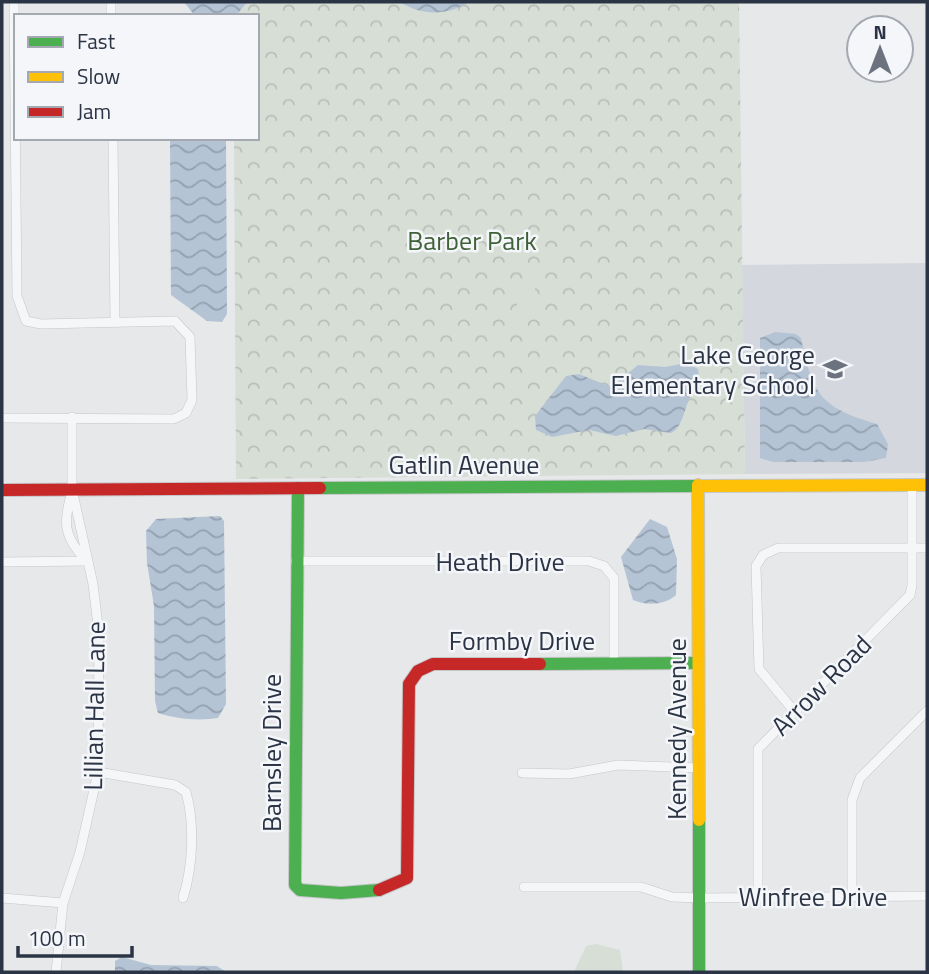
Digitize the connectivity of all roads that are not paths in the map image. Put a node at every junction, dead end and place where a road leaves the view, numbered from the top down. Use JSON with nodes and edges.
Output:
{"nodes":[{"id":1,"x":15,"y":140,"type":"edge"},
{"id":2,"x":113,"y":140,"type":"edge"},
{"id":3,"x":115,"y":322,"type":"junction"},
{"id":4,"x":72,"y":417,"type":"junction"},
{"id":5,"x":2,"y":418,"type":"edge"},
{"id":6,"x":698,"y":485,"type":"junction"},
{"id":7,"x":912,"y":485,"type":"junction"},
{"id":8,"x":927,"y":485,"type":"edge"},
{"id":9,"x":298,"y":488,"type":"junction"},
{"id":10,"x":72,"y":489,"type":"junction"},
{"id":11,"x":2,"y":490,"type":"edge"},
{"id":12,"x":911,"y":548,"type":"junction"},
{"id":13,"x":927,"y":548,"type":"edge"},
{"id":14,"x":87,"y":561,"type":"junction"},
{"id":15,"x":2,"y":562,"type":"edge"},
{"id":16,"x":295,"y":562,"type":"junction"},
{"id":17,"x":614,"y":662,"type":"junction"},
{"id":18,"x":698,"y":663,"type":"junction"},
{"id":19,"x":794,"y":711,"type":"junction"},
{"id":20,"x":927,"y":711,"type":"edge"},
{"id":21,"x":699,"y":768,"type":"junction"},
{"id":22,"x":98,"y":772,"type":"junction"},
{"id":23,"x":522,"y":773,"type":"dead end"},
{"id":24,"x":409,"y":864,"type":"joint"},
{"id":25,"x":524,"y":887,"type":"dead end"},
{"id":26,"x":758,"y":896,"type":"junction"},
{"id":27,"x":852,"y":896,"type":"junction"},
{"id":28,"x":927,"y":896,"type":"edge"},
{"id":29,"x":2,"y":898,"type":"edge"},
{"id":30,"x":183,"y":898,"type":"dead end"},
{"id":31,"x":699,"y":898,"type":"junction"},
{"id":32,"x":63,"y":903,"type":"junction"},
{"id":33,"x":56,"y":972,"type":"edge"},
{"id":34,"x":699,"y":972,"type":"edge"}],
"edges":[{"from":1,"to":3,"type":"street"},
{"from":2,"to":3,"type":"street"},
{"from":3,"to":4,"type":"street"},
{"from":4,"to":5,"type":"street"},
{"from":4,"to":10,"type":"street","name":"Lillian Hall Lane"},
{"from":6,"to":7,"type":"street","name":"Gatlin Avenue"},
{"from":6,"to":9,"type":"street","name":"Gatlin Avenue"},
{"from":6,"to":18,"type":"street","name":"Kennedy Avenue"},
{"from":7,"to":8,"type":"street","name":"Gatlin Avenue"},
{"from":7,"to":12,"type":"street","name":"Arrow Road"},
{"from":9,"to":10,"type":"street","name":"Gatlin Avenue"},
{"from":9,"to":16,"type":"street","name":"Barnsley Drive"},
{"from":10,"to":11,"type":"street","name":"Gatlin Avenue"},
{"from":10,"to":14,"type":"street","name":"Lillian Hall Lane"},
{"from":12,"to":13,"type":"street"},
{"from":12,"to":19,"type":"street","name":"Arrow Road"},
{"from":12,"to":19,"type":"street"},
{"from":14,"to":15,"type":"street"},
{"from":14,"to":22,"type":"street","name":"Lillian Hall Lane"},
{"from":16,"to":17,"type":"street","name":"Heath Drive"},
{"from":16,"to":24,"type":"street","name":"Barnsley Drive"},
{"from":17,"to":18,"type":"street","name":"Formby Drive"},
{"from":17,"to":24,"type":"street","name":"Formby Drive"},
{"from":18,"to":21,"type":"street","name":"Kennedy Avenue"},
{"from":19,"to":26,"type":"street","name":"Arrow Road"},
{"from":20,"to":27,"type":"street"},
{"from":21,"to":23,"type":"street"},
{"from":21,"to":31,"type":"street","name":"Kennedy Avenue"},
{"from":22,"to":30,"type":"street"},
{"from":22,"to":32,"type":"street","name":"Lillian Hall Lane"},
{"from":25,"to":31,"type":"street","name":"Winfree Drive"},
{"from":26,"to":27,"type":"street","name":"Winfree Drive"},
{"from":26,"to":31,"type":"street","name":"Winfree Drive"},
{"from":27,"to":28,"type":"street","name":"Winfree Drive"},
{"from":29,"to":32,"type":"street"},
{"from":31,"to":34,"type":"street","name":"Kennedy Avenue"},
{"from":32,"to":33,"type":"street","name":"Lillian Hall Lane"}]}
